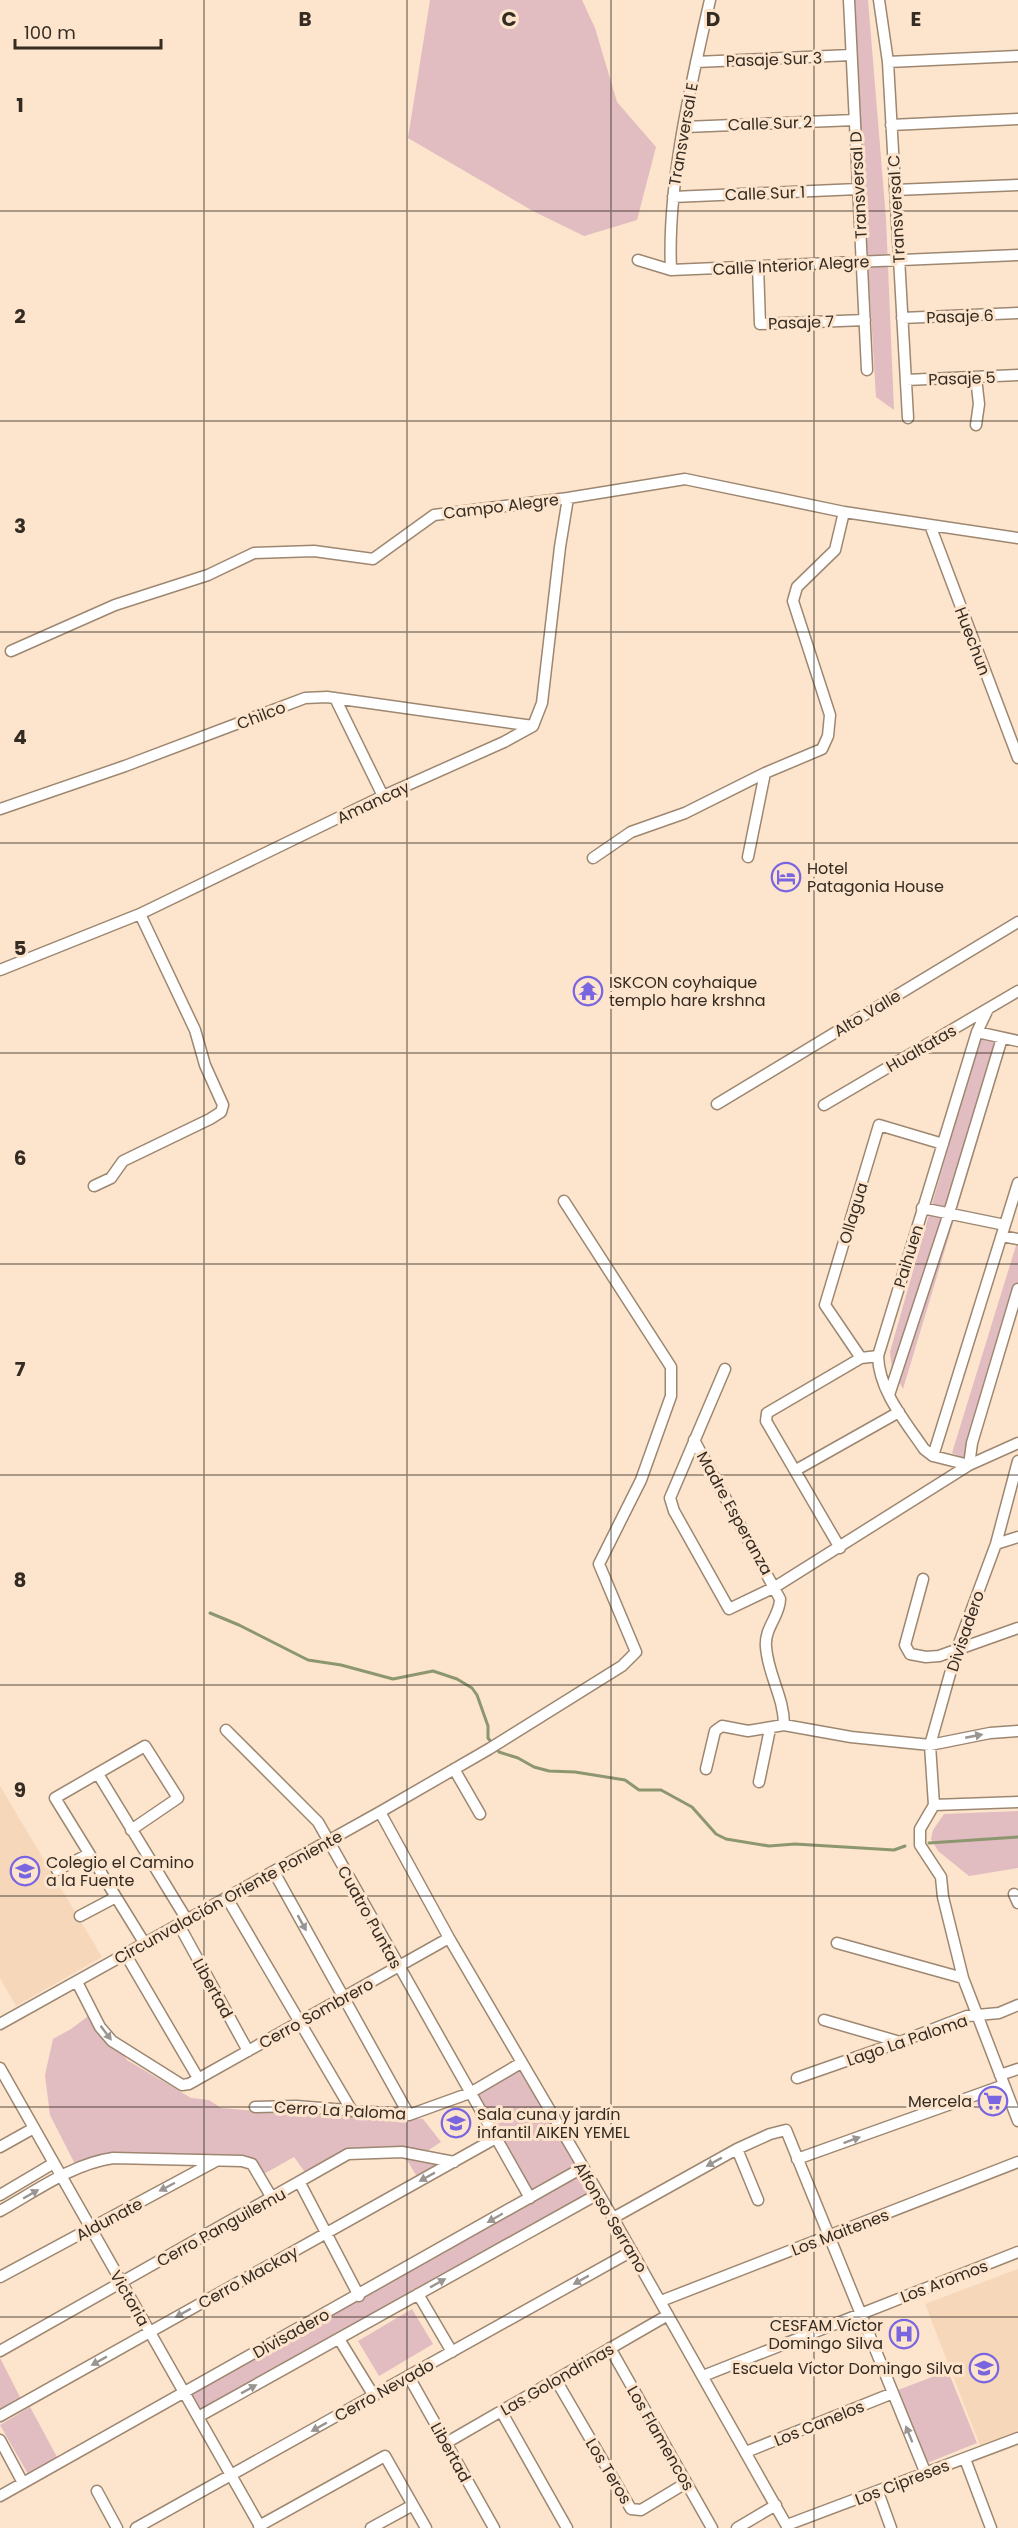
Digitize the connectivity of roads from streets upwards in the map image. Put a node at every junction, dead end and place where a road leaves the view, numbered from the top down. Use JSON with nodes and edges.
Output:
{"nodes":[{"id":1,"x":710,"y":0,"type":"edge"},
{"id":2,"x":849,"y":0,"type":"edge"},
{"id":3,"x":879,"y":0,"type":"edge"},
{"id":4,"x":851,"y":55,"type":"junction"},
{"id":5,"x":1018,"y":56,"type":"edge"},
{"id":6,"x":696,"y":62,"type":"junction"},
{"id":7,"x":888,"y":62,"type":"junction"},
{"id":8,"x":1018,"y":119,"type":"edge"},
{"id":9,"x":855,"y":120,"type":"junction"},
{"id":10,"x":891,"y":125,"type":"junction"},
{"id":11,"x":685,"y":126,"type":"junction"},
{"id":12,"x":1018,"y":185,"type":"edge"},
{"id":13,"x":858,"y":189,"type":"junction"},
{"id":14,"x":895,"y":190,"type":"junction"},
{"id":15,"x":673,"y":197,"type":"junction"},
{"id":16,"x":1018,"y":255,"type":"edge"},
{"id":17,"x":638,"y":260,"type":"dead end"},
{"id":18,"x":899,"y":260,"type":"junction"},
{"id":19,"x":862,"y":262,"type":"junction"},
{"id":20,"x":758,"y":266,"type":"junction"},
{"id":21,"x":671,"y":270,"type":"junction"},
{"id":22,"x":1018,"y":314,"type":"edge"},
{"id":23,"x":902,"y":318,"type":"junction"},
{"id":24,"x":865,"y":320,"type":"junction"},
{"id":25,"x":867,"y":370,"type":"dead end"},
{"id":26,"x":1018,"y":375,"type":"edge"},
{"id":27,"x":976,"y":378,"type":"junction"},
{"id":28,"x":906,"y":380,"type":"junction"},
{"id":29,"x":908,"y":418,"type":"dead end"},
{"id":30,"x":976,"y":425,"type":"dead end"},
{"id":31,"x":568,"y":498,"type":"junction"},
{"id":32,"x":844,"y":512,"type":"junction"},
{"id":33,"x":930,"y":525,"type":"junction"},
{"id":34,"x":1018,"y":538,"type":"edge"},
{"id":35,"x":11,"y":651,"type":"dead end"},
{"id":36,"x":335,"y":698,"type":"junction"},
{"id":37,"x":533,"y":726,"type":"junction"},
{"id":38,"x":1018,"y":758,"type":"edge"},
{"id":39,"x":765,"y":773,"type":"junction"},
{"id":40,"x":383,"y":796,"type":"junction"},
{"id":41,"x":0,"y":810,"type":"edge"},
{"id":42,"x":748,"y":857,"type":"dead end"},
{"id":43,"x":593,"y":858,"type":"dead end"},
{"id":44,"x":140,"y":914,"type":"junction"},
{"id":45,"x":1018,"y":922,"type":"edge"},
{"id":46,"x":0,"y":970,"type":"edge"},
{"id":47,"x":1018,"y":991,"type":"edge"},
{"id":48,"x":988,"y":1009,"type":"junction"},
{"id":49,"x":976,"y":1032,"type":"junction"},
{"id":50,"x":1002,"y":1038,"type":"junction"},
{"id":51,"x":1018,"y":1041,"type":"edge"},
{"id":52,"x":717,"y":1104,"type":"dead end"},
{"id":53,"x":824,"y":1105,"type":"dead end"},
{"id":54,"x":943,"y":1144,"type":"junction"},
{"id":55,"x":1018,"y":1183,"type":"edge"},
{"id":56,"x":94,"y":1186,"type":"dead end"},
{"id":57,"x":564,"y":1201,"type":"dead end"},
{"id":58,"x":922,"y":1208,"type":"junction"},
{"id":59,"x":949,"y":1213,"type":"junction"},
{"id":60,"x":1004,"y":1231,"type":"junction"},
{"id":61,"x":1018,"y":1239,"type":"edge"},
{"id":62,"x":1018,"y":1289,"type":"edge"},
{"id":63,"x":878,"y":1356,"type":"junction"},
{"id":64,"x":861,"y":1358,"type":"junction"},
{"id":65,"x":725,"y":1369,"type":"dead end"},
{"id":66,"x":889,"y":1395,"type":"junction"},
{"id":67,"x":899,"y":1412,"type":"junction"},
{"id":68,"x":694,"y":1440,"type":"junction"},
{"id":69,"x":1018,"y":1443,"type":"edge"},
{"id":70,"x":933,"y":1456,"type":"junction"},
{"id":71,"x":1018,"y":1461,"type":"edge"},
{"id":72,"x":969,"y":1465,"type":"junction"},
{"id":73,"x":795,"y":1470,"type":"junction"},
{"id":74,"x":1018,"y":1537,"type":"edge"},
{"id":75,"x":996,"y":1544,"type":"junction"},
{"id":76,"x":840,"y":1548,"type":"junction"},
{"id":77,"x":923,"y":1579,"type":"dead end"},
{"id":78,"x":775,"y":1587,"type":"junction"},
{"id":79,"x":1018,"y":1628,"type":"edge"},
{"id":80,"x":957,"y":1648,"type":"junction"},
{"id":81,"x":784,"y":1725,"type":"junction"},
{"id":82,"x":770,"y":1729,"type":"junction"},
{"id":83,"x":226,"y":1730,"type":"dead end"},
{"id":84,"x":1018,"y":1731,"type":"edge"},
{"id":85,"x":930,"y":1745,"type":"junction"},
{"id":86,"x":454,"y":1769,"type":"junction"},
{"id":87,"x":706,"y":1769,"type":"dead end"},
{"id":88,"x":98,"y":1774,"type":"junction"},
{"id":89,"x":759,"y":1782,"type":"dead end"},
{"id":90,"x":1018,"y":1802,"type":"edge"},
{"id":91,"x":934,"y":1805,"type":"junction"},
{"id":92,"x":380,"y":1812,"type":"junction"},
{"id":93,"x":480,"y":1814,"type":"dead end"},
{"id":94,"x":131,"y":1830,"type":"junction"},
{"id":95,"x":328,"y":1841,"type":"junction"},
{"id":96,"x":89,"y":1854,"type":"junction"},
{"id":97,"x":57,"y":1870,"type":"dead end"},
{"id":98,"x":274,"y":1872,"type":"junction"},
{"id":99,"x":116,"y":1897,"type":"junction"},
{"id":100,"x":227,"y":1898,"type":"junction"},
{"id":101,"x":80,"y":1916,"type":"dead end"},
{"id":102,"x":183,"y":1922,"type":"junction"},
{"id":103,"x":449,"y":1938,"type":"junction"},
{"id":104,"x":837,"y":1943,"type":"dead end"},
{"id":105,"x":145,"y":1944,"type":"junction"},
{"id":106,"x":126,"y":1955,"type":"junction"},
{"id":107,"x":398,"y":1967,"type":"junction"},
{"id":108,"x":963,"y":1978,"type":"junction"},
{"id":109,"x":78,"y":1982,"type":"junction"},
{"id":110,"x":343,"y":1998,"type":"junction"},
{"id":111,"x":1018,"y":2005,"type":"edge"},
{"id":112,"x":977,"y":2016,"type":"junction"},
{"id":113,"x":824,"y":2020,"type":"dead end"},
{"id":114,"x":298,"y":2022,"type":"junction"},
{"id":115,"x":0,"y":2024,"type":"edge"},
{"id":116,"x":900,"y":2043,"type":"junction"},
{"id":117,"x":248,"y":2051,"type":"junction"},
{"id":118,"x":521,"y":2063,"type":"junction"},
{"id":119,"x":0,"y":2068,"type":"edge"},
{"id":120,"x":1018,"y":2069,"type":"edge"},
{"id":121,"x":198,"y":2078,"type":"junction"},
{"id":122,"x":798,"y":2078,"type":"dead end"},
{"id":123,"x":1002,"y":2080,"type":"junction"},
{"id":124,"x":5,"y":2088,"type":"edge"},
{"id":125,"x":471,"y":2093,"type":"junction"},
{"id":126,"x":255,"y":2107,"type":"dead end"},
{"id":127,"x":352,"y":2111,"type":"junction"},
{"id":128,"x":409,"y":2115,"type":"junction"},
{"id":129,"x":1018,"y":2121,"type":"edge"},
{"id":130,"x":34,"y":2128,"type":"junction"},
{"id":131,"x":496,"y":2138,"type":"junction"},
{"id":132,"x":0,"y":2147,"type":"edge"},
{"id":133,"x":737,"y":2149,"type":"junction"},
{"id":134,"x":797,"y":2159,"type":"junction"},
{"id":135,"x":218,"y":2160,"type":"junction"},
{"id":136,"x":454,"y":2162,"type":"junction"},
{"id":137,"x":1018,"y":2162,"type":"edge"},
{"id":138,"x":54,"y":2163,"type":"junction"},
{"id":139,"x":582,"y":2168,"type":"junction"},
{"id":140,"x":61,"y":2176,"type":"junction"},
{"id":141,"x":300,"y":2183,"type":"junction"},
{"id":142,"x":598,"y":2194,"type":"junction"},
{"id":143,"x":0,"y":2195,"type":"edge"},
{"id":144,"x":272,"y":2198,"type":"junction"},
{"id":145,"x":530,"y":2198,"type":"junction"},
{"id":146,"x":758,"y":2200,"type":"dead end"},
{"id":147,"x":0,"y":2211,"type":"edge"},
{"id":148,"x":613,"y":2218,"type":"junction"},
{"id":149,"x":91,"y":2229,"type":"junction"},
{"id":150,"x":327,"y":2234,"type":"junction"},
{"id":151,"x":829,"y":2237,"type":"junction"},
{"id":152,"x":632,"y":2252,"type":"junction"},
{"id":153,"x":1018,"y":2252,"type":"edge"},
{"id":154,"x":0,"y":2277,"type":"edge"},
{"id":155,"x":121,"y":2282,"type":"junction"},
{"id":156,"x":418,"y":2294,"type":"junction"},
{"id":157,"x":358,"y":2296,"type":"junction"},
{"id":158,"x":661,"y":2301,"type":"junction"},
{"id":159,"x":860,"y":2313,"type":"junction"},
{"id":160,"x":668,"y":2315,"type":"junction"},
{"id":161,"x":150,"y":2332,"type":"junction"},
{"id":162,"x":339,"y":2338,"type":"junction"},
{"id":163,"x":610,"y":2349,"type":"junction"},
{"id":164,"x":0,"y":2350,"type":"edge"},
{"id":165,"x":452,"y":2352,"type":"junction"},
{"id":166,"x":703,"y":2376,"type":"junction"},
{"id":167,"x":409,"y":2377,"type":"junction"},
{"id":168,"x":556,"y":2380,"type":"junction"},
{"id":169,"x":184,"y":2392,"type":"junction"},
{"id":170,"x":893,"y":2393,"type":"junction"},
{"id":171,"x":374,"y":2396,"type":"junction"},
{"id":172,"x":501,"y":2411,"type":"junction"},
{"id":173,"x":0,"y":2416,"type":"edge"},
{"id":174,"x":198,"y":2417,"type":"junction"},
{"id":175,"x":1018,"y":2438,"type":"edge"},
{"id":176,"x":0,"y":2440,"type":"edge"},
{"id":177,"x":446,"y":2443,"type":"junction"},
{"id":178,"x":746,"y":2452,"type":"junction"},
{"id":179,"x":965,"y":2459,"type":"junction"},
{"id":180,"x":926,"y":2474,"type":"junction"},
{"id":181,"x":231,"y":2476,"type":"junction"},
{"id":182,"x":23,"y":2483,"type":"junction"},
{"id":183,"x":686,"y":2483,"type":"junction"},
{"id":184,"x":97,"y":2491,"type":"dead end"},
{"id":185,"x":878,"y":2492,"type":"junction"},
{"id":186,"x":0,"y":2496,"type":"edge"},
{"id":187,"x":413,"y":2505,"type":"junction"},
{"id":188,"x":776,"y":2505,"type":"junction"},
{"id":189,"x":787,"y":2526,"type":"edge"},
{"id":190,"x":260,"y":2527,"type":"edge"},
{"id":191,"x":117,"y":2528,"type":"edge"},
{"id":192,"x":136,"y":2528,"type":"edge"},
{"id":193,"x":371,"y":2528,"type":"edge"},
{"id":194,"x":426,"y":2528,"type":"edge"},
{"id":195,"x":494,"y":2528,"type":"edge"},
{"id":196,"x":567,"y":2528,"type":"edge"},
{"id":197,"x":712,"y":2528,"type":"edge"},
{"id":198,"x":737,"y":2528,"type":"edge"},
{"id":199,"x":891,"y":2528,"type":"edge"},
{"id":200,"x":991,"y":2528,"type":"edge"}],
"edges":[{"from":1,"to":6,"type":"street","name":"Transversal E"},
{"from":2,"to":4,"type":"street","name":"Transversal D"},
{"from":3,"to":7,"type":"street","name":"Transversal C"},
{"from":4,"to":6,"type":"street","name":"Pasaje Sur 3"},
{"from":4,"to":9,"type":"street","name":"Transversal D"},
{"from":5,"to":7,"type":"street"},
{"from":6,"to":11,"type":"street","name":"Transversal E"},
{"from":7,"to":10,"type":"street","name":"Transversal C"},
{"from":8,"to":10,"type":"street"},
{"from":9,"to":11,"type":"street","name":"Calle Sur 2"},
{"from":9,"to":13,"type":"street","name":"Transversal D"},
{"from":10,"to":14,"type":"street","name":"Transversal C"},
{"from":11,"to":15,"type":"street","name":"Transversal E"},
{"from":12,"to":14,"type":"street"},
{"from":13,"to":15,"type":"street","name":"Calle Sur 1"},
{"from":13,"to":19,"type":"street","name":"Transversal D"},
{"from":14,"to":18,"type":"street","name":"Transversal C"},
{"from":15,"to":21,"type":"street","name":"Transversal E"},
{"from":16,"to":18,"type":"street","name":"Calle Interior Alegre"},
{"from":17,"to":21,"type":"street","name":"Calle Interior Alegre"},
{"from":18,"to":19,"type":"street","name":"Calle Interior Alegre"},
{"from":18,"to":23,"type":"street","name":"Transversal C"},
{"from":19,"to":20,"type":"street","name":"Calle Interior Alegre"},
{"from":19,"to":24,"type":"street","name":"Transversal D"},
{"from":20,"to":21,"type":"street","name":"Calle Interior Alegre"},
{"from":20,"to":24,"type":"street","name":"Pasaje 7"},
{"from":22,"to":23,"type":"street","name":"Pasaje 6"},
{"from":23,"to":28,"type":"street","name":"Transversal C"},
{"from":24,"to":25,"type":"street","name":"Transversal D"},
{"from":26,"to":27,"type":"street","name":"Pasaje 5"},
{"from":27,"to":28,"type":"street","name":"Pasaje 5"},
{"from":27,"to":30,"type":"street"},
{"from":28,"to":29,"type":"street","name":"Transversal C"},
{"from":31,"to":32,"type":"street","name":"Campo Alegre"},
{"from":31,"to":35,"type":"street","name":"Campo Alegre"},
{"from":31,"to":37,"type":"street"},
{"from":32,"to":33,"type":"street","name":"Campo Alegre"},
{"from":32,"to":39,"type":"street"},
{"from":33,"to":34,"type":"street","name":"Campo Alegre"},
{"from":33,"to":38,"type":"street","name":"Huechun"},
{"from":36,"to":37,"type":"street","name":"Chilco"},
{"from":36,"to":40,"type":"street"},
{"from":36,"to":41,"type":"street","name":"Chilco"},
{"from":37,"to":40,"type":"street","name":"Amancay"},
{"from":39,"to":42,"type":"street"},
{"from":39,"to":43,"type":"street"},
{"from":40,"to":44,"type":"street","name":"Amancay"},
{"from":44,"to":46,"type":"street","name":"Amancay"},
{"from":44,"to":56,"type":"street"},
{"from":45,"to":52,"type":"street","name":"Alto Valle"},
{"from":47,"to":48,"type":"street","name":"Hualtatas"},
{"from":48,"to":49,"type":"street","name":"Paihuen"},
{"from":48,"to":53,"type":"street","name":"Hualtatas"},
{"from":49,"to":50,"type":"street"},
{"from":49,"to":54,"type":"street","name":"Paihuen"},
{"from":50,"to":51,"type":"street"},
{"from":50,"to":59,"type":"street"},
{"from":54,"to":58,"type":"street","name":"Paihuen"},
{"from":54,"to":64,"type":"street","name":"Ollagua"},
{"from":55,"to":60,"type":"street"},
{"from":57,"to":86,"type":"street","name":"Circunvalación Oriente Poniente"},
{"from":58,"to":59,"type":"street"},
{"from":58,"to":63,"type":"street","name":"Paihuen"},
{"from":59,"to":60,"type":"street"},
{"from":59,"to":66,"type":"street"},
{"from":60,"to":61,"type":"street"},
{"from":60,"to":70,"type":"street"},
{"from":62,"to":72,"type":"street"},
{"from":63,"to":64,"type":"street"},
{"from":63,"to":66,"type":"street","name":"Paihuen"},
{"from":64,"to":73,"type":"street"},
{"from":65,"to":68,"type":"street"},
{"from":66,"to":67,"type":"street","name":"Paihuen"},
{"from":67,"to":70,"type":"street","name":"Paihuen"},
{"from":67,"to":73,"type":"street"},
{"from":68,"to":78,"type":"street","name":"Madre Esperanza"},
{"from":68,"to":78,"type":"street"},
{"from":69,"to":72,"type":"street"},
{"from":70,"to":72,"type":"street"},
{"from":71,"to":75,"type":"street","name":"Divisadero"},
{"from":72,"to":76,"type":"street"},
{"from":73,"to":76,"type":"street"},
{"from":74,"to":75,"type":"street"},
{"from":75,"to":80,"type":"street","name":"Divisadero"},
{"from":76,"to":78,"type":"street"},
{"from":77,"to":80,"type":"street"},
{"from":78,"to":81,"type":"street"},
{"from":79,"to":80,"type":"street"},
{"from":80,"to":85,"type":"street","name":"Divisadero"},
{"from":81,"to":82,"type":"street"},
{"from":81,"to":85,"type":"street"},
{"from":82,"to":87,"type":"street"},
{"from":82,"to":89,"type":"street"},
{"from":83,"to":95,"type":"street","name":"Cuatro Puntas"},
{"from":85,"to":84,"type":"street","one_way":true},
{"from":85,"to":91,"type":"street","name":"Divisadero"},
{"from":86,"to":92,"type":"street","name":"Circunvalación Oriente Poniente"},
{"from":86,"to":93,"type":"street"},
{"from":88,"to":94,"type":"street","name":"Libertad"},
{"from":88,"to":94,"type":"street"},
{"from":88,"to":96,"type":"street"},
{"from":90,"to":91,"type":"street"},
{"from":91,"to":108,"type":"street"},
{"from":92,"to":95,"type":"street","name":"Circunvalación Oriente Poniente"},
{"from":92,"to":103,"type":"street","name":"Alfonso Serrano"},
{"from":94,"to":102,"type":"street","name":"Libertad"},
{"from":95,"to":98,"type":"street","name":"Circunvalación Oriente Poniente"},
{"from":95,"to":107,"type":"street","name":"Cuatro Puntas"},
{"from":96,"to":97,"type":"street"},
{"from":96,"to":99,"type":"street"},
{"from":98,"to":100,"type":"street","name":"Circunvalación Oriente Poniente"},
{"from":98,"to":110,"type":"street","one_way":true},
{"from":99,"to":101,"type":"street"},
{"from":99,"to":105,"type":"street"},
{"from":100,"to":102,"type":"street","name":"Circunvalación Oriente Poniente"},
{"from":100,"to":114,"type":"street"},
{"from":102,"to":105,"type":"street","name":"Circunvalación Oriente Poniente"},
{"from":102,"to":117,"type":"street","name":"Libertad"},
{"from":103,"to":107,"type":"street","name":"Cerro Sombrero"},
{"from":103,"to":118,"type":"street","name":"Alfonso Serrano"},
{"from":104,"to":108,"type":"street"},
{"from":105,"to":106,"type":"street","name":"Circunvalación Oriente Poniente"},
{"from":106,"to":109,"type":"street","name":"Circunvalación Oriente Poniente"},
{"from":106,"to":121,"type":"street"},
{"from":107,"to":110,"type":"street","name":"Cerro Sombrero"},
{"from":107,"to":125,"type":"street","name":"Cuatro Puntas"},
{"from":108,"to":112,"type":"street"},
{"from":109,"to":115,"type":"street","name":"Circunvalación Oriente Poniente"},
{"from":109,"to":121,"type":"street","name":"Cerro Sombrero","one_way":true},
{"from":110,"to":114,"type":"street","name":"Cerro Sombrero"},
{"from":110,"to":128,"type":"street"},
{"from":111,"to":112,"type":"street","name":"Lago La Paloma"},
{"from":112,"to":116,"type":"street","name":"Lago La Paloma"},
{"from":112,"to":123,"type":"street"},
{"from":113,"to":116,"type":"street"},
{"from":114,"to":117,"type":"street","name":"Cerro Sombrero"},
{"from":114,"to":127,"type":"street"},
{"from":116,"to":122,"type":"street","name":"Lago La Paloma"},
{"from":117,"to":121,"type":"street","name":"Cerro Sombrero"},
{"from":118,"to":125,"type":"street","name":"Cerro La Paloma"},
{"from":118,"to":139,"type":"street","name":"Alfonso Serrano"},
{"from":119,"to":124,"type":"street","name":"Victoria"},
{"from":120,"to":123,"type":"street"},
{"from":123,"to":129,"type":"street"},
{"from":134,"to":123,"type":"street","one_way":true},
{"from":124,"to":130,"type":"street","name":"Victoria"},
{"from":125,"to":128,"type":"street","name":"Cerro La Paloma"},
{"from":125,"to":131,"type":"street","name":"Cuatro Puntas"},
{"from":126,"to":127,"type":"street","name":"Cerro La Paloma"},
{"from":127,"to":128,"type":"street","name":"Cerro La Paloma"},
{"from":130,"to":132,"type":"street"},
{"from":130,"to":138,"type":"street","name":"Victoria"},
{"from":131,"to":136,"type":"street","name":"Cerro Mackay"},
{"from":131,"to":145,"type":"street","name":"Cuatro Puntas"},
{"from":133,"to":134,"type":"street"},
{"from":133,"to":146,"type":"street"},
{"from":133,"to":148,"type":"street","one_way":true},
{"from":134,"to":151,"type":"street"},
{"from":135,"to":140,"type":"street"},
{"from":135,"to":144,"type":"street"},
{"from":135,"to":149,"type":"street","name":"Aldunate","one_way":true},
{"from":136,"to":141,"type":"street","name":"Cerro Panguilemu"},
{"from":136,"to":150,"type":"street","name":"Cerro Mackay","one_way":true},
{"from":137,"to":151,"type":"street","name":"Los Maitenes"},
{"from":138,"to":140,"type":"street","name":"Victoria"},
{"from":138,"to":143,"type":"street"},
{"from":139,"to":142,"type":"street","name":"Alfonso Serrano"},
{"from":139,"to":145,"type":"street","name":"Divisadero"},
{"from":147,"to":140,"type":"street","one_way":true},
{"from":140,"to":149,"type":"street","name":"Victoria"},
{"from":141,"to":144,"type":"street","name":"Cerro Panguilemu"},
{"from":141,"to":150,"type":"street"},
{"from":142,"to":148,"type":"street","name":"Alfonso Serrano"},
{"from":156,"to":142,"type":"street","name":"Divisadero","one_way":true},
{"from":144,"to":155,"type":"street","name":"Cerro Panguilemu"},
{"from":145,"to":157,"type":"street","name":"Divisadero","one_way":true},
{"from":148,"to":152,"type":"street","name":"Alfonso Serrano"},
{"from":149,"to":154,"type":"street","name":"Aldunate"},
{"from":149,"to":155,"type":"street","name":"Victoria"},
{"from":150,"to":157,"type":"street"},
{"from":150,"to":161,"type":"street","name":"Cerro Mackay","one_way":true},
{"from":151,"to":158,"type":"street","name":"Los Maitenes"},
{"from":151,"to":159,"type":"street"},
{"from":152,"to":158,"type":"street","name":"Alfonso Serrano"},
{"from":152,"to":165,"type":"street","name":"Cerro Nevado","one_way":true},
{"from":153,"to":159,"type":"street","name":"Los Aromos"},
{"from":155,"to":161,"type":"street","name":"Victoria"},
{"from":155,"to":164,"type":"street","name":"Cerro Panguilemu"},
{"from":156,"to":162,"type":"street","name":"Divisadero"},
{"from":156,"to":165,"type":"street"},
{"from":157,"to":169,"type":"street","name":"Divisadero"},
{"from":158,"to":160,"type":"street","name":"Alfonso Serrano"},
{"from":159,"to":166,"type":"street","name":"Los Aromos"},
{"from":159,"to":170,"type":"street"},
{"from":160,"to":163,"type":"street","name":"Las Golondrinas"},
{"from":160,"to":166,"type":"street","name":"Alfonso Serrano"},
{"from":161,"to":169,"type":"street","name":"Victoria"},
{"from":161,"to":173,"type":"street","name":"Cerro Mackay","one_way":true},
{"from":162,"to":171,"type":"street"},
{"from":174,"to":162,"type":"street","name":"Divisadero","one_way":true},
{"from":163,"to":168,"type":"street","name":"Las Golondrinas"},
{"from":163,"to":183,"type":"street","name":"Los Flamencos"},
{"from":165,"to":167,"type":"street","name":"Cerro Nevado"},
{"from":166,"to":178,"type":"street","name":"Alfonso Serrano"},
{"from":167,"to":171,"type":"street","name":"Cerro Nevado"},
{"from":167,"to":177,"type":"street","name":"Libertad"},
{"from":168,"to":172,"type":"street","name":"Las Golondrinas"},
{"from":168,"to":183,"type":"street","name":"Los Teros"},
{"from":169,"to":174,"type":"street","name":"Victoria"},
{"from":169,"to":182,"type":"street","name":"Divisadero"},
{"from":170,"to":178,"type":"street","name":"Los Canelos"},
{"from":180,"to":170,"type":"street","one_way":true},
{"from":171,"to":181,"type":"street","name":"Cerro Nevado","one_way":true},
{"from":172,"to":177,"type":"street","name":"Las Golondrinas"},
{"from":172,"to":196,"type":"street"},
{"from":174,"to":181,"type":"street","name":"Victoria"},
{"from":175,"to":179,"type":"street","name":"Los Cipreses"},
{"from":176,"to":182,"type":"street"},
{"from":177,"to":195,"type":"street","name":"Libertad"},
{"from":178,"to":188,"type":"street","name":"Alfonso Serrano"},
{"from":179,"to":180,"type":"street","name":"Los Cipreses"},
{"from":179,"to":200,"type":"street"},
{"from":180,"to":185,"type":"street","name":"Los Cipreses"},
{"from":181,"to":190,"type":"street","name":"Victoria"},
{"from":181,"to":192,"type":"street","name":"Cerro Nevado"},
{"from":182,"to":186,"type":"street","name":"Divisadero"},
{"from":183,"to":197,"type":"street","name":"Los Flamencos"},
{"from":184,"to":191,"type":"street"},
{"from":185,"to":189,"type":"street","name":"Los Cipreses"},
{"from":185,"to":199,"type":"street"},
{"from":187,"to":190,"type":"street"},
{"from":187,"to":193,"type":"street"},
{"from":187,"to":194,"type":"street"},
{"from":188,"to":189,"type":"street","name":"Alfonso Serrano"},
{"from":188,"to":198,"type":"street"}]}
